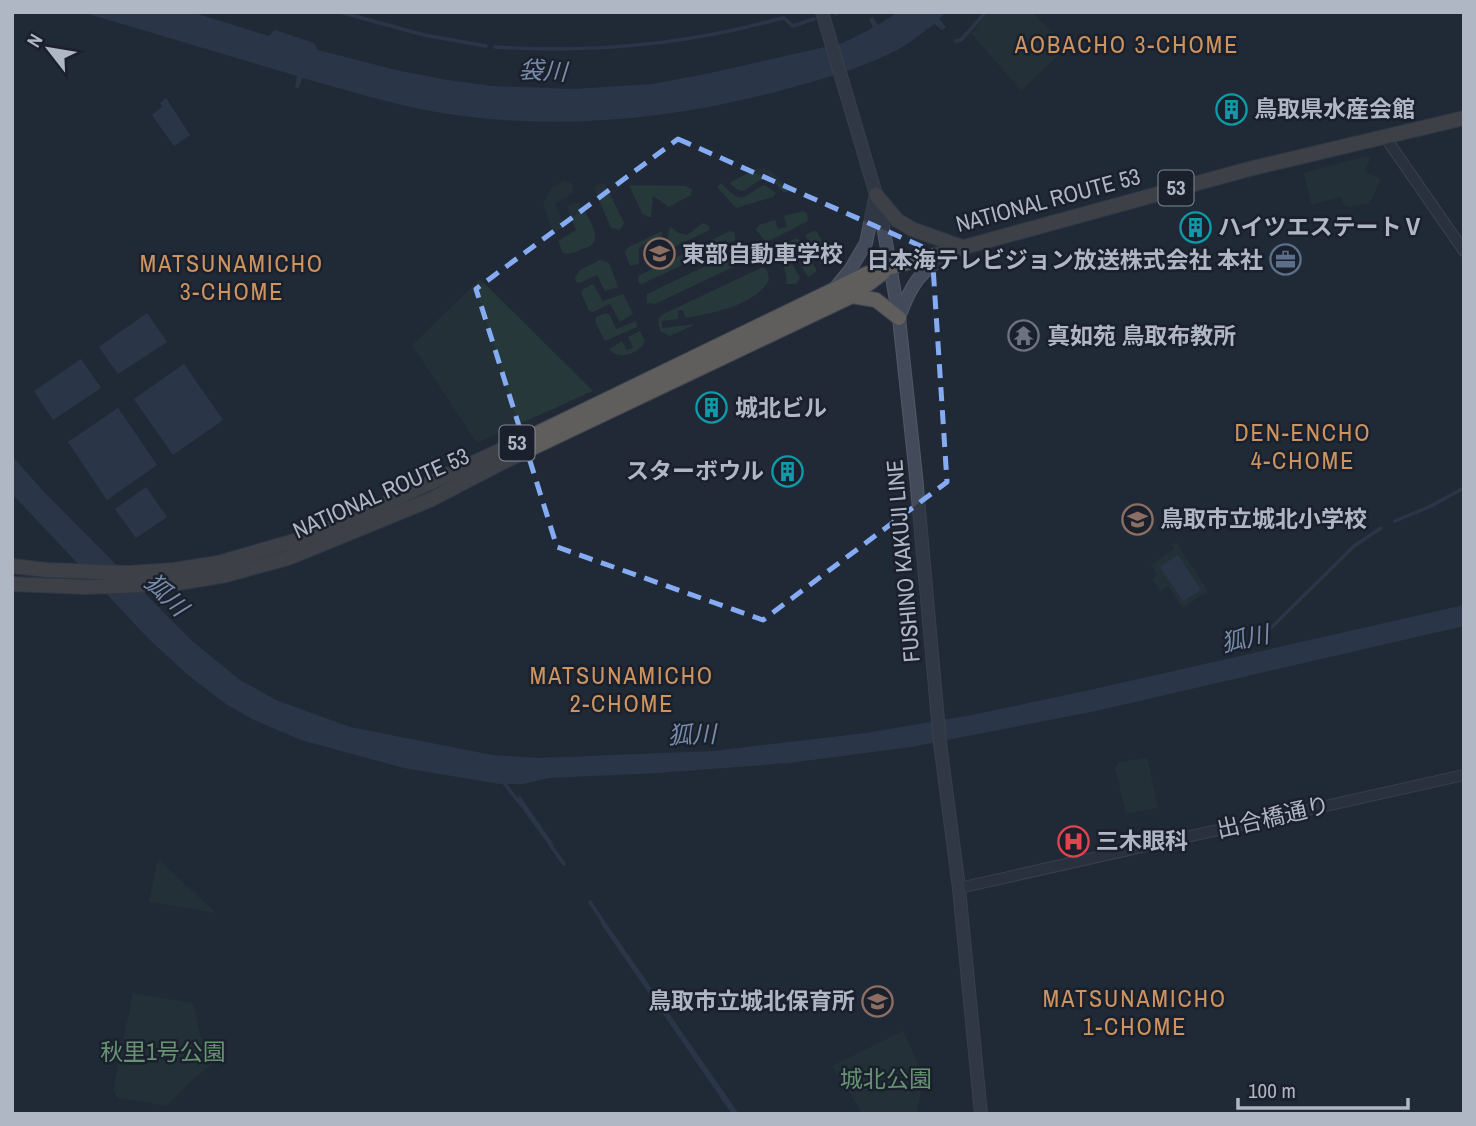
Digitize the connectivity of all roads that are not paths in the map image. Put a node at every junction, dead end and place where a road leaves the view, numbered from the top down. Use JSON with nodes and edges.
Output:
{"nodes":[{"id":1,"x":822,"y":12,"type":"edge"},
{"id":2,"x":1464,"y":118,"type":"edge"},
{"id":3,"x":1385,"y":137,"type":"junction"},
{"id":4,"x":876,"y":195,"type":"junction"},
{"id":5,"x":962,"y":247,"type":"junction"},
{"id":6,"x":1464,"y":251,"type":"edge"},
{"id":7,"x":890,"y":268,"type":"junction"},
{"id":8,"x":834,"y":289,"type":"junction"},
{"id":9,"x":852,"y":296,"type":"junction"},
{"id":10,"x":898,"y":318,"type":"junction"},
{"id":11,"x":320,"y":539,"type":"junction"},
{"id":12,"x":12,"y":566,"type":"edge"},
{"id":13,"x":12,"y":584,"type":"edge"},
{"id":14,"x":1464,"y":775,"type":"edge"},
{"id":15,"x":959,"y":888,"type":"junction"},
{"id":16,"x":981,"y":1114,"type":"edge"}],
"edges":[{"from":1,"to":4,"type":"main road","name":"FUSHINO KAKUJI LINE"},
{"from":2,"to":3,"type":"highway","name":"NATIONAL ROUTE 53","number":"53"},
{"from":3,"to":5,"type":"highway","name":"NATIONAL ROUTE 53","number":"53"},
{"from":3,"to":6,"type":"street"},
{"from":4,"to":5,"type":"highway"},
{"from":4,"to":7,"type":"main road","name":"FUSHINO KAKUJI LINE"},
{"from":4,"to":8,"type":"main road"},
{"from":5,"to":7,"type":"highway","name":"NATIONAL ROUTE 53","number":"53"},
{"from":5,"to":10,"type":"main road"},
{"from":7,"to":8,"type":"highway","name":"NATIONAL ROUTE 53","number":"53"},
{"from":7,"to":9,"type":"highway","name":"NATIONAL ROUTE 53","number":"53"},
{"from":7,"to":10,"type":"main road","name":"FUSHINO KAKUJI LINE"},
{"from":8,"to":11,"type":"highway","name":"NATIONAL ROUTE 53","number":"53"},
{"from":9,"to":10,"type":"highway"},
{"from":9,"to":11,"type":"highway","name":"NATIONAL ROUTE 53","number":"53"},
{"from":10,"to":15,"type":"main road","name":"FUSHINO KAKUJI LINE"},
{"from":11,"to":12,"type":"highway","name":"NATIONAL ROUTE 53","number":"53"},
{"from":11,"to":13,"type":"highway","name":"NATIONAL ROUTE 53","number":"53"},
{"from":14,"to":15,"type":"street","name":"出合橋通り"},
{"from":15,"to":16,"type":"main road","name":"FUSHINO KAKUJI LINE"}]}
